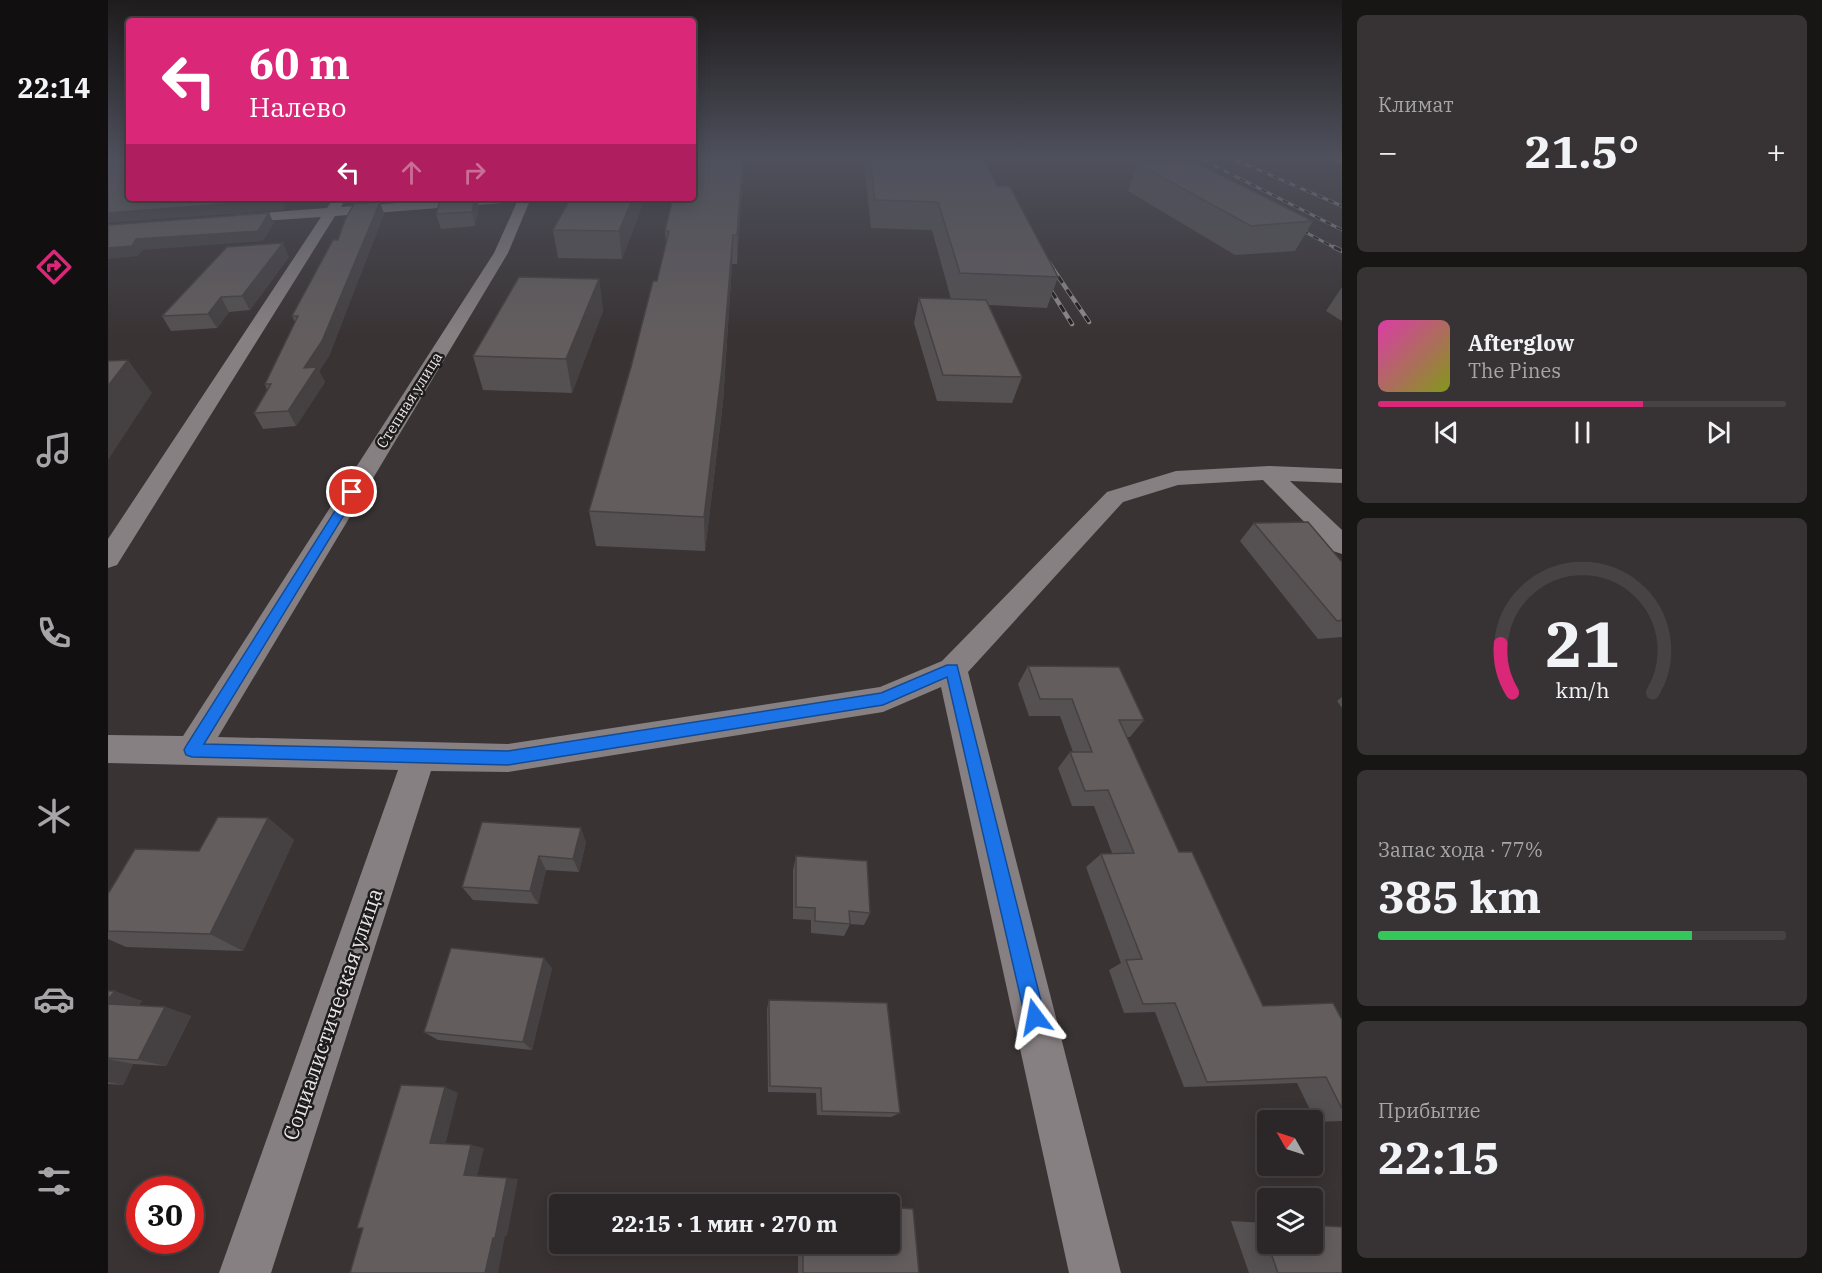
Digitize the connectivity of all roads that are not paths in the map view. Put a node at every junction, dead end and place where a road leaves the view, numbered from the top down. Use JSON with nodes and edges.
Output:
{"nodes":[{"id":1,"x":250,"y":216,"type":"edge"},
{"id":2,"x":327,"y":216,"type":"edge"},
{"id":3,"x":516,"y":216,"type":"edge"},
{"id":4,"x":224,"y":220,"type":"edge"},
{"id":5,"x":1269,"y":473,"type":"junction"},
{"id":6,"x":1342,"y":476,"type":"edge"},
{"id":7,"x":1342,"y":545,"type":"edge"},
{"id":8,"x":108,"y":559,"type":"edge"},
{"id":9,"x":952,"y":669,"type":"junction"},
{"id":10,"x":108,"y":748,"type":"edge"},
{"id":11,"x":192,"y":750,"type":"junction"},
{"id":12,"x":419,"y":756,"type":"junction"},
{"id":13,"x":245,"y":1273,"type":"edge"},
{"id":14,"x":1095,"y":1273,"type":"edge"}],
"edges":[{"from":1,"to":4,"type":"street"},
{"from":2,"to":8,"type":"street"},
{"from":3,"to":11,"type":"street","name":"Степная улица"},
{"from":5,"to":6,"type":"street"},
{"from":5,"to":7,"type":"street"},
{"from":5,"to":9,"type":"street"},
{"from":9,"to":12,"type":"street"},
{"from":9,"to":14,"type":"street"},
{"from":10,"to":11,"type":"street"},
{"from":11,"to":12,"type":"street"},
{"from":12,"to":13,"type":"street","name":"Социалистическая улица"}]}
